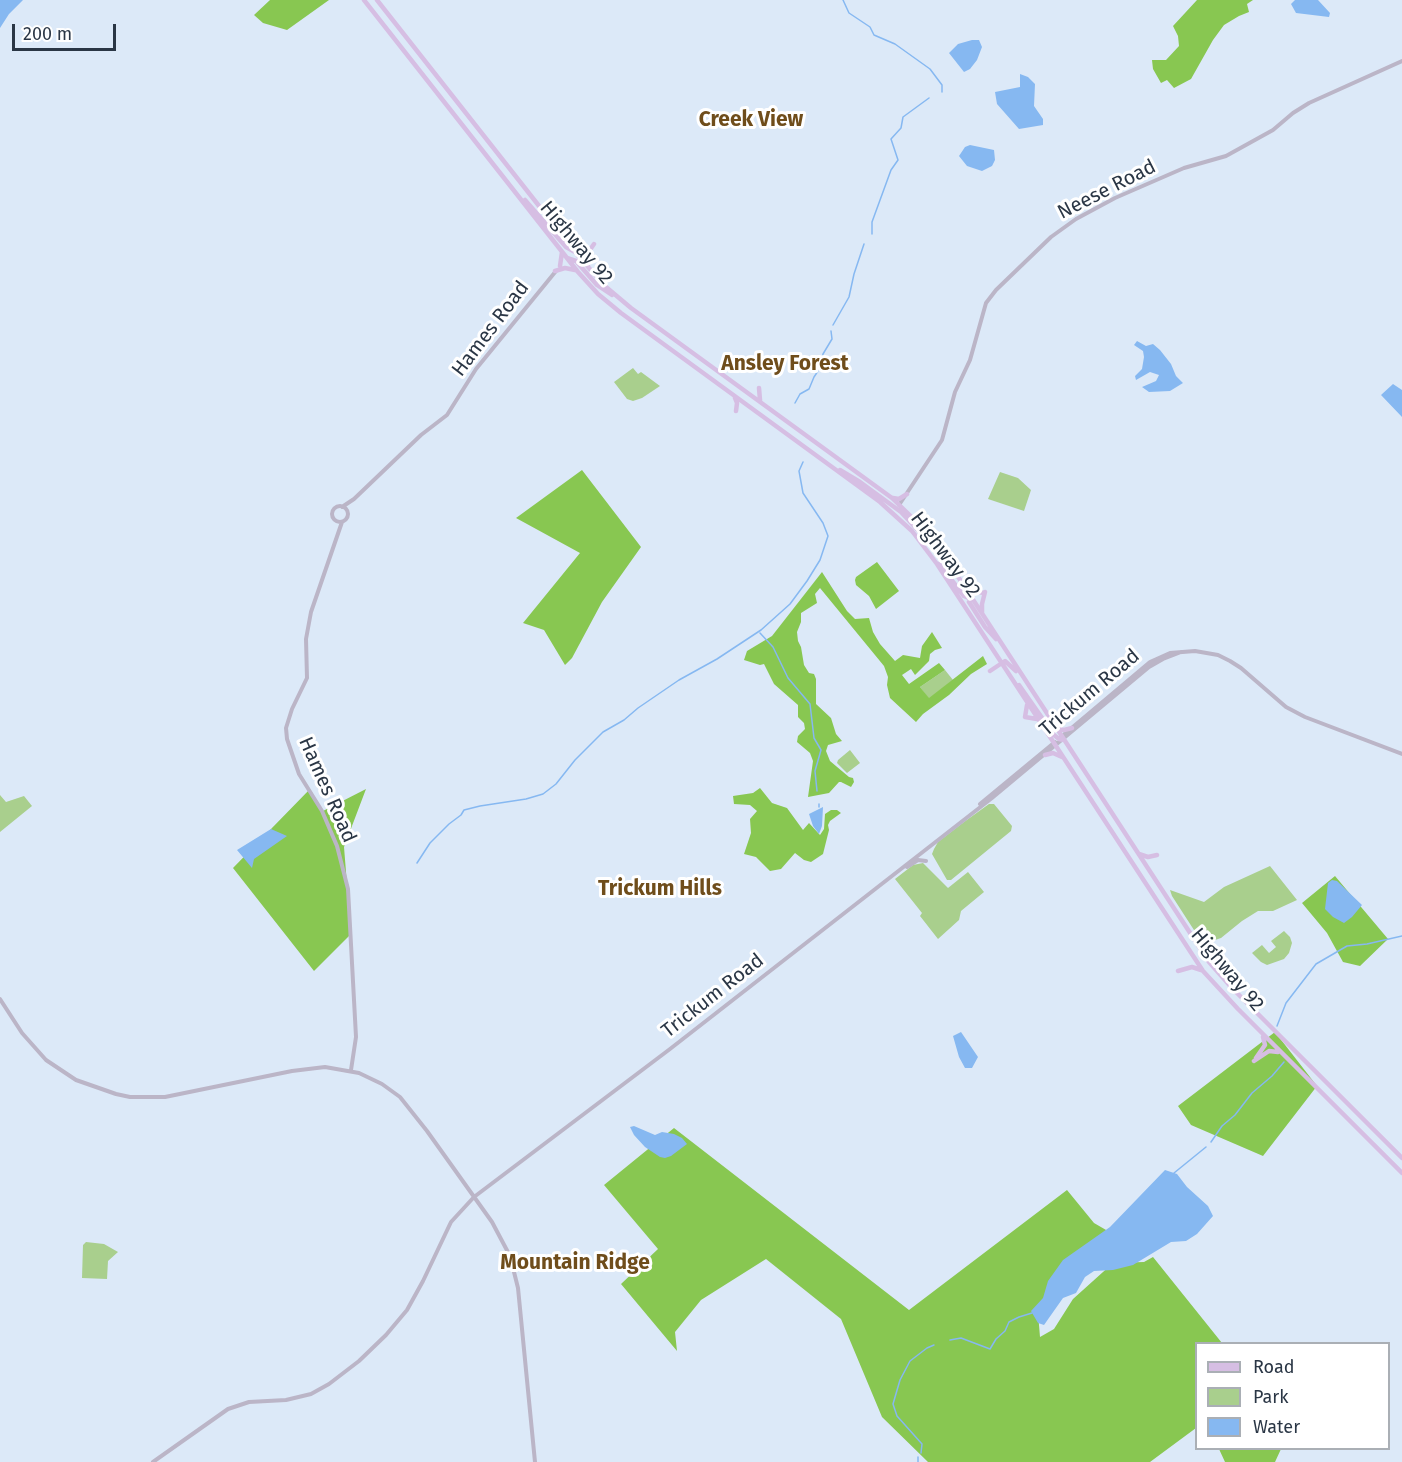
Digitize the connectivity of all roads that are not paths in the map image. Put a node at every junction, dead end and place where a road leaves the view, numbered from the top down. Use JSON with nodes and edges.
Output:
{"nodes":[{"id":1,"x":364,"y":0,"type":"edge"},
{"id":2,"x":377,"y":0,"type":"edge"},
{"id":3,"x":1402,"y":60,"type":"edge"},
{"id":4,"x":518,"y":195,"type":"junction"},
{"id":5,"x":594,"y":244,"type":"dead end"},
{"id":6,"x":562,"y":252,"type":"junction"},
{"id":7,"x":576,"y":252,"type":"junction"},
{"id":8,"x":567,"y":258,"type":"junction"},
{"id":9,"x":560,"y":266,"type":"junction"},
{"id":10,"x":590,"y":270,"type":"junction"},
{"id":11,"x":555,"y":271,"type":"junction"},
{"id":12,"x":578,"y":272,"type":"junction"},
{"id":13,"x":618,"y":297,"type":"junction"},
{"id":14,"x":759,"y":388,"type":"dead end"},
{"id":15,"x":733,"y":395,"type":"junction"},
{"id":16,"x":764,"y":404,"type":"junction"},
{"id":17,"x":736,"y":411,"type":"dead end"},
{"id":18,"x":906,"y":496,"type":"junction"},
{"id":19,"x":892,"y":498,"type":"junction"},
{"id":20,"x":354,"y":499,"type":"junction"},
{"id":21,"x":342,"y":507,"type":"junction"},
{"id":22,"x":897,"y":509,"type":"junction"},
{"id":23,"x":347,"y":511,"type":"junction"},
{"id":24,"x":908,"y":512,"type":"junction"},
{"id":25,"x":336,"y":521,"type":"junction"},
{"id":26,"x":342,"y":522,"type":"junction"},
{"id":27,"x":338,"y":530,"type":"junction"},
{"id":28,"x":933,"y":558,"type":"junction"},
{"id":29,"x":948,"y":560,"type":"junction"},
{"id":30,"x":962,"y":583,"type":"junction"},
{"id":31,"x":971,"y":601,"type":"junction"},
{"id":32,"x":983,"y":616,"type":"junction"},
{"id":33,"x":1002,"y":645,"type":"junction"},
{"id":34,"x":1181,"y":652,"type":"junction"},
{"id":35,"x":1001,"y":662,"type":"junction"},
{"id":36,"x":1007,"y":672,"type":"junction"},
{"id":37,"x":1011,"y":678,"type":"junction"},
{"id":38,"x":1026,"y":681,"type":"junction"},
{"id":39,"x":1027,"y":702,"type":"junction"},
{"id":40,"x":1038,"y":719,"type":"junction"},
{"id":41,"x":1056,"y":728,"type":"junction"},
{"id":42,"x":1072,"y":728,"type":"junction"},
{"id":43,"x":1050,"y":737,"type":"junction"},
{"id":44,"x":1061,"y":738,"type":"junction"},
{"id":45,"x":1054,"y":745,"type":"junction"},
{"id":46,"x":1048,"y":748,"type":"junction"},
{"id":47,"x":1402,"y":754,"type":"edge"},
{"id":48,"x":1045,"y":755,"type":"junction"},
{"id":49,"x":1064,"y":759,"type":"junction"},
{"id":50,"x":969,"y":815,"type":"junction"},
{"id":51,"x":1137,"y":853,"type":"junction"},
{"id":52,"x":926,"y":861,"type":"dead end"},
{"id":53,"x":1150,"y":873,"type":"junction"},
{"id":54,"x":894,"y":874,"type":"junction"},
{"id":55,"x":1178,"y":971,"type":"dead end"},
{"id":56,"x":1203,"y":971,"type":"junction"},
{"id":57,"x":0,"y":999,"type":"edge"},
{"id":58,"x":1260,"y":1032,"type":"junction"},
{"id":59,"x":1284,"y":1055,"type":"junction"},
{"id":60,"x":351,"y":1070,"type":"junction"},
{"id":61,"x":1402,"y":1158,"type":"edge"},
{"id":62,"x":1402,"y":1173,"type":"edge"},
{"id":63,"x":474,"y":1197,"type":"junction"},
{"id":64,"x":153,"y":1462,"type":"edge"},
{"id":65,"x":535,"y":1462,"type":"edge"}],
"edges":[{"from":1,"to":4,"type":"main road","name":"Highway 92"},
{"from":2,"to":7,"type":"main road","name":"Highway 92"},
{"from":3,"to":18,"type":"street","name":"Neese Road"},
{"from":4,"to":6,"type":"main road","name":"Highway 92"},
{"from":4,"to":7,"type":"main road"},
{"from":5,"to":10,"type":"main road"},
{"from":6,"to":8,"type":"main road","name":"Highway 92"},
{"from":6,"to":9,"type":"main road"},
{"from":7,"to":8,"type":"street","name":"Hames Road"},
{"from":7,"to":10,"type":"main road","name":"Highway 92"},
{"from":8,"to":9,"type":"street","name":"Hames Road"},
{"from":8,"to":12,"type":"main road","name":"Highway 92"},
{"from":8,"to":13,"type":"main road"},
{"from":9,"to":11,"type":"street","name":"Hames Road"},
{"from":10,"to":13,"type":"main road","name":"Highway 92"},
{"from":11,"to":12,"type":"main road"},
{"from":11,"to":20,"type":"street","name":"Hames Road"},
{"from":12,"to":15,"type":"main road","name":"Highway 92"},
{"from":13,"to":16,"type":"main road","name":"Highway 92"},
{"from":14,"to":16,"type":"main road"},
{"from":15,"to":17,"type":"main road"},
{"from":15,"to":22,"type":"main road","name":"Highway 92"},
{"from":16,"to":19,"type":"main road","name":"Highway 92"},
{"from":18,"to":19,"type":"main road"},
{"from":18,"to":22,"type":"street","name":"Neese Road"},
{"from":18,"to":24,"type":"main road"},
{"from":19,"to":22,"type":"main road","name":"Highway 92"},
{"from":20,"to":21,"type":"street","name":"Hames Road"},
{"from":20,"to":23,"type":"street","name":"Hames Road"},
{"from":21,"to":23,"type":"street"},
{"from":21,"to":25,"type":"street"},
{"from":22,"to":24,"type":"main road","name":"Highway 92"},
{"from":22,"to":28,"type":"main road","name":"Highway 92"},
{"from":22,"to":29,"type":"main road"},
{"from":23,"to":26,"type":"street"},
{"from":24,"to":29,"type":"main road","name":"Highway 92"},
{"from":25,"to":26,"type":"street"},
{"from":25,"to":27,"type":"street","name":"Hames Road"},
{"from":26,"to":27,"type":"street","name":"Hames Road"},
{"from":27,"to":60,"type":"street","name":"Hames Road"},
{"from":28,"to":31,"type":"main road"},
{"from":28,"to":35,"type":"main road","name":"Highway 92"},
{"from":29,"to":30,"type":"main road","name":"Highway 92"},
{"from":30,"to":31,"type":"main road","name":"Highway 92"},
{"from":30,"to":32,"type":"main road"},
{"from":31,"to":32,"type":"main road","name":"Highway 92"},
{"from":31,"to":33,"type":"main road"},
{"from":32,"to":33,"type":"main road","name":"Highway 92"},
{"from":33,"to":38,"type":"main road","name":"Highway 92"},
{"from":34,"to":42,"type":"street","name":"Trickum Road"},
{"from":34,"to":44,"type":"street","name":"Trickum Road"},
{"from":34,"to":47,"type":"street","name":"Trickum Road"},
{"from":35,"to":36,"type":"main road","name":"Highway 92"},
{"from":35,"to":36,"type":"main road"},
{"from":35,"to":38,"type":"main road"},
{"from":36,"to":37,"type":"main road","name":"Highway 92"},
{"from":37,"to":39,"type":"main road","name":"Highway 92"},
{"from":37,"to":44,"type":"main road"},
{"from":38,"to":41,"type":"main road","name":"Highway 92"},
{"from":39,"to":40,"type":"main road","name":"Highway 92"},
{"from":39,"to":40,"type":"main road"},
{"from":40,"to":43,"type":"main road","name":"Highway 92"},
{"from":41,"to":42,"type":"main road"},
{"from":41,"to":44,"type":"main road","name":"Highway 92"},
{"from":42,"to":44,"type":"street","name":"Trickum Road"},
{"from":43,"to":45,"type":"main road","name":"Highway 92"},
{"from":43,"to":46,"type":"main road"},
{"from":44,"to":45,"type":"street","name":"Trickum Road"},
{"from":44,"to":51,"type":"main road","name":"Highway 92"},
{"from":45,"to":46,"type":"street","name":"Trickum Road"},
{"from":45,"to":48,"type":"street","name":"Trickum Road"},
{"from":45,"to":49,"type":"main road","name":"Highway 92"},
{"from":46,"to":50,"type":"street","name":"Trickum Road"},
{"from":48,"to":49,"type":"main road"},
{"from":48,"to":50,"type":"street","name":"Trickum Road"},
{"from":49,"to":56,"type":"main road","name":"Highway 92"},
{"from":50,"to":54,"type":"street","name":"Trickum Road"},
{"from":51,"to":53,"type":"main road","name":"Highway 92"},
{"from":51,"to":53,"type":"main road"},
{"from":52,"to":54,"type":"street"},
{"from":53,"to":61,"type":"main road","name":"Highway 92"},
{"from":54,"to":63,"type":"street","name":"Trickum Road"},
{"from":55,"to":56,"type":"main road"},
{"from":56,"to":58,"type":"main road","name":"Highway 92"},
{"from":57,"to":60,"type":"street"},
{"from":58,"to":59,"type":"main road","name":"Highway 92"},
{"from":58,"to":59,"type":"main road"},
{"from":59,"to":62,"type":"main road","name":"Highway 92"},
{"from":60,"to":63,"type":"street"},
{"from":63,"to":64,"type":"street","name":"Trickum Road"},
{"from":63,"to":65,"type":"street"}]}
